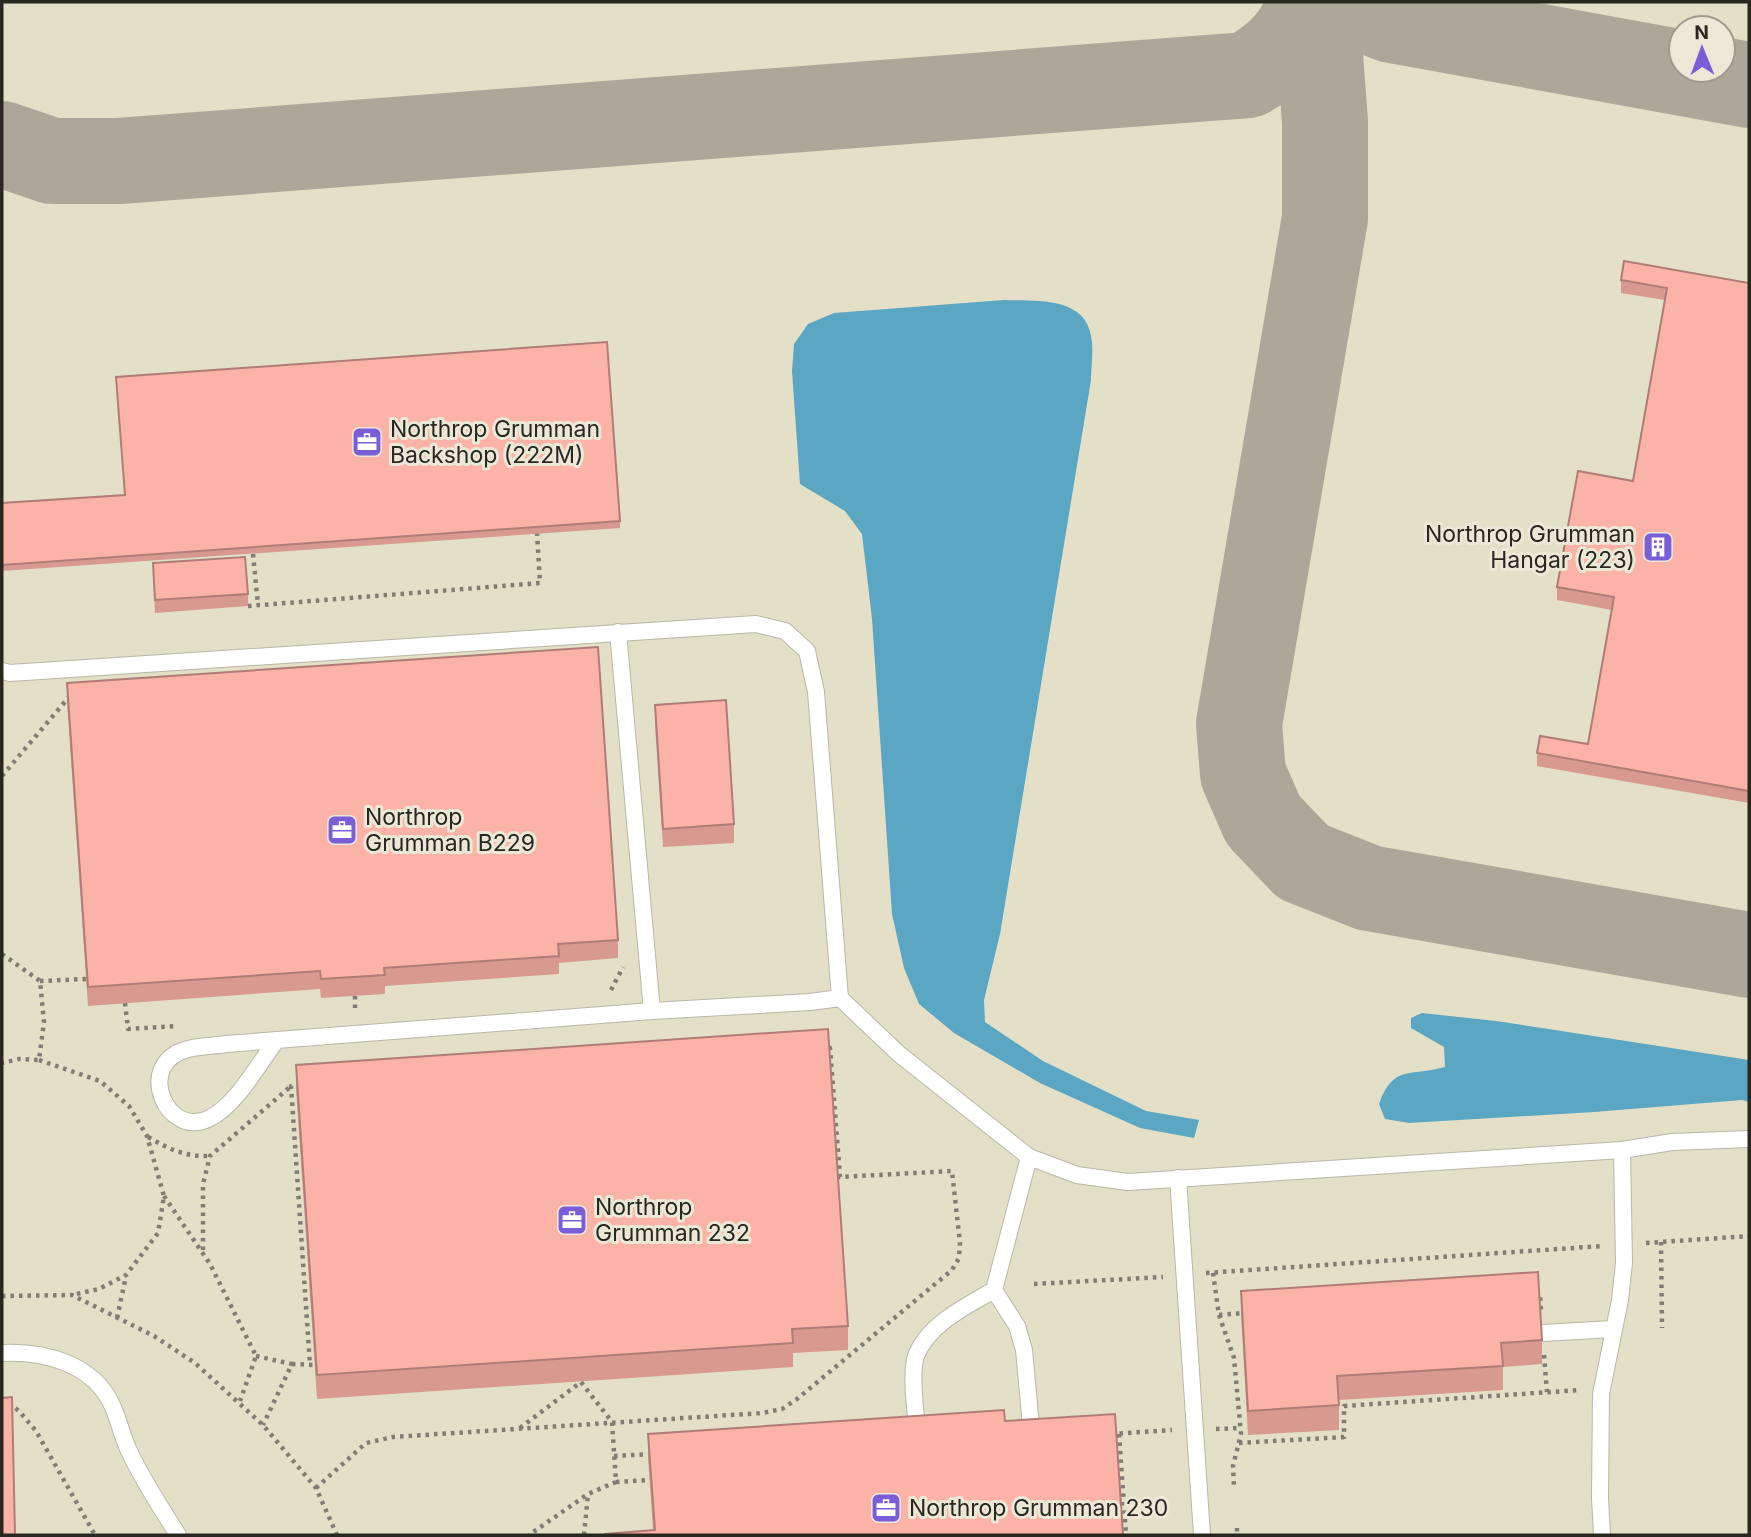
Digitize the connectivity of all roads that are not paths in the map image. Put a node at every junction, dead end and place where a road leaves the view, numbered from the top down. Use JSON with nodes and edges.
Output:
{"nodes":[{"id":1,"x":618,"y":632,"type":"junction"},
{"id":2,"x":2,"y":671,"type":"edge"},
{"id":3,"x":840,"y":998,"type":"junction"},
{"id":4,"x":652,"y":1011,"type":"junction"},
{"id":5,"x":276,"y":1041,"type":"junction"},
{"id":6,"x":1749,"y":1139,"type":"edge"},
{"id":7,"x":1622,"y":1150,"type":"junction"},
{"id":8,"x":1029,"y":1157,"type":"junction"},
{"id":9,"x":1178,"y":1178,"type":"junction"},
{"id":10,"x":994,"y":1290,"type":"junction"},
{"id":11,"x":1614,"y":1329,"type":"junction"},
{"id":12,"x":1542,"y":1333,"type":"edge"},
{"id":13,"x":2,"y":1353,"type":"edge"},
{"id":14,"x":1031,"y":1426,"type":"edge"},
{"id":15,"x":917,"y":1432,"type":"edge"},
{"id":16,"x":178,"y":1535,"type":"edge"},
{"id":17,"x":1202,"y":1535,"type":"edge"},
{"id":18,"x":1602,"y":1535,"type":"edge"}],
"edges":[{"from":1,"to":2,"type":"lane"},
{"from":1,"to":3,"type":"lane"},
{"from":1,"to":4,"type":"lane"},
{"from":3,"to":4,"type":"lane"},
{"from":3,"to":8,"type":"lane"},
{"from":4,"to":5,"type":"lane"},
{"from":5,"to":5,"type":"lane"},
{"from":6,"to":7,"type":"lane"},
{"from":7,"to":9,"type":"lane"},
{"from":7,"to":11,"type":"lane"},
{"from":8,"to":9,"type":"lane"},
{"from":8,"to":10,"type":"lane"},
{"from":9,"to":17,"type":"lane"},
{"from":10,"to":14,"type":"lane"},
{"from":10,"to":15,"type":"lane"},
{"from":11,"to":12,"type":"lane"},
{"from":11,"to":18,"type":"lane"},
{"from":13,"to":16,"type":"lane"}]}
